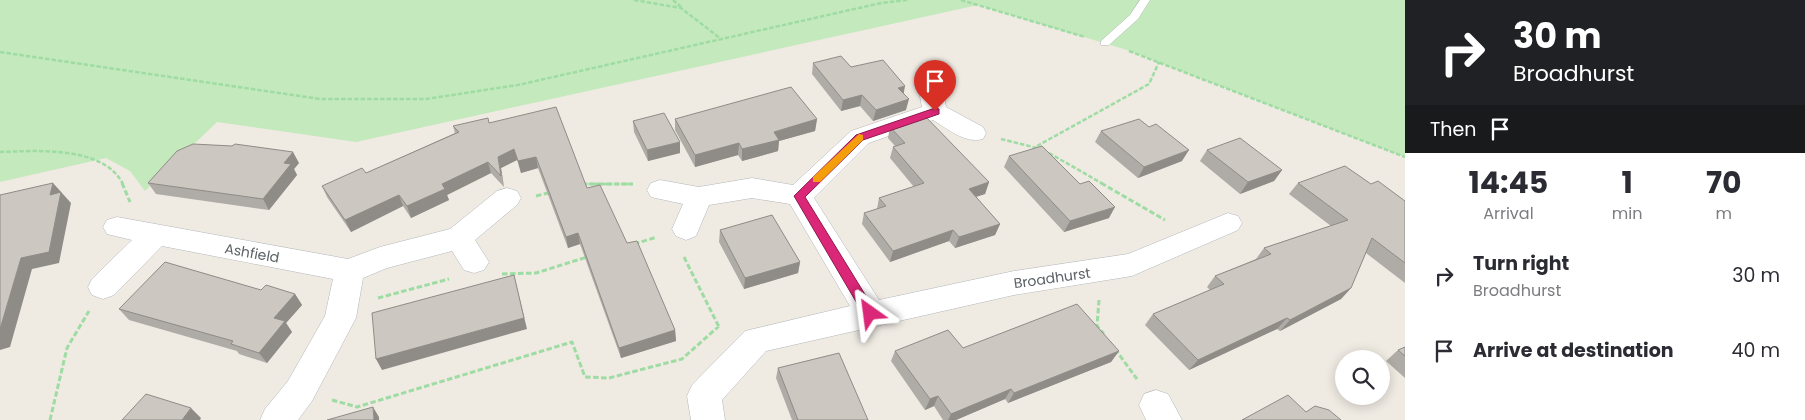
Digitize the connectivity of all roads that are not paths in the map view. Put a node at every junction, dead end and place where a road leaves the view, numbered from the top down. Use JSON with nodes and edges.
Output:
{"nodes":[{"id":1,"x":1145,"y":0,"type":"edge"},
{"id":2,"x":1105,"y":43,"type":"road end"},
{"id":3,"x":930,"y":86,"type":"dead end"},
{"id":4,"x":935,"y":111,"type":"junction"},
{"id":5,"x":974,"y":133,"type":"road end"},
{"id":6,"x":660,"y":190,"type":"road end"},
{"id":7,"x":799,"y":196,"type":"junction"},
{"id":8,"x":699,"y":197,"type":"junction"},
{"id":9,"x":507,"y":198,"type":"road end"},
{"id":10,"x":1228,"y":223,"type":"dead end"},
{"id":11,"x":117,"y":227,"type":"road end"},
{"id":12,"x":686,"y":229,"type":"road end"},
{"id":13,"x":154,"y":236,"type":"junction"},
{"id":14,"x":459,"y":238,"type":"junction"},
{"id":15,"x":475,"y":267,"type":"road end"},
{"id":16,"x":349,"y":271,"type":"junction"},
{"id":17,"x":103,"y":287,"type":"road end"},
{"id":18,"x":870,"y":313,"type":"junction"},
{"id":19,"x":278,"y":420,"type":"edge"},
{"id":20,"x":708,"y":420,"type":"edge"}],
"edges":[{"from":1,"to":2,"type":"lane"},
{"from":3,"to":4,"type":"street"},
{"from":4,"to":5,"type":"street"},
{"from":4,"to":7,"type":"street"},
{"from":6,"to":8,"type":"street"},
{"from":7,"to":8,"type":"street"},
{"from":7,"to":18,"type":"street"},
{"from":8,"to":12,"type":"street"},
{"from":9,"to":14,"type":"street"},
{"from":10,"to":18,"type":"street","name":"Broadhurst"},
{"from":11,"to":13,"type":"street","name":"Ashfield"},
{"from":13,"to":16,"type":"street","name":"Ashfield"},
{"from":13,"to":17,"type":"street"},
{"from":14,"to":15,"type":"street"},
{"from":14,"to":16,"type":"street"},
{"from":16,"to":19,"type":"street"},
{"from":18,"to":20,"type":"street","name":"Broadhurst"}]}
